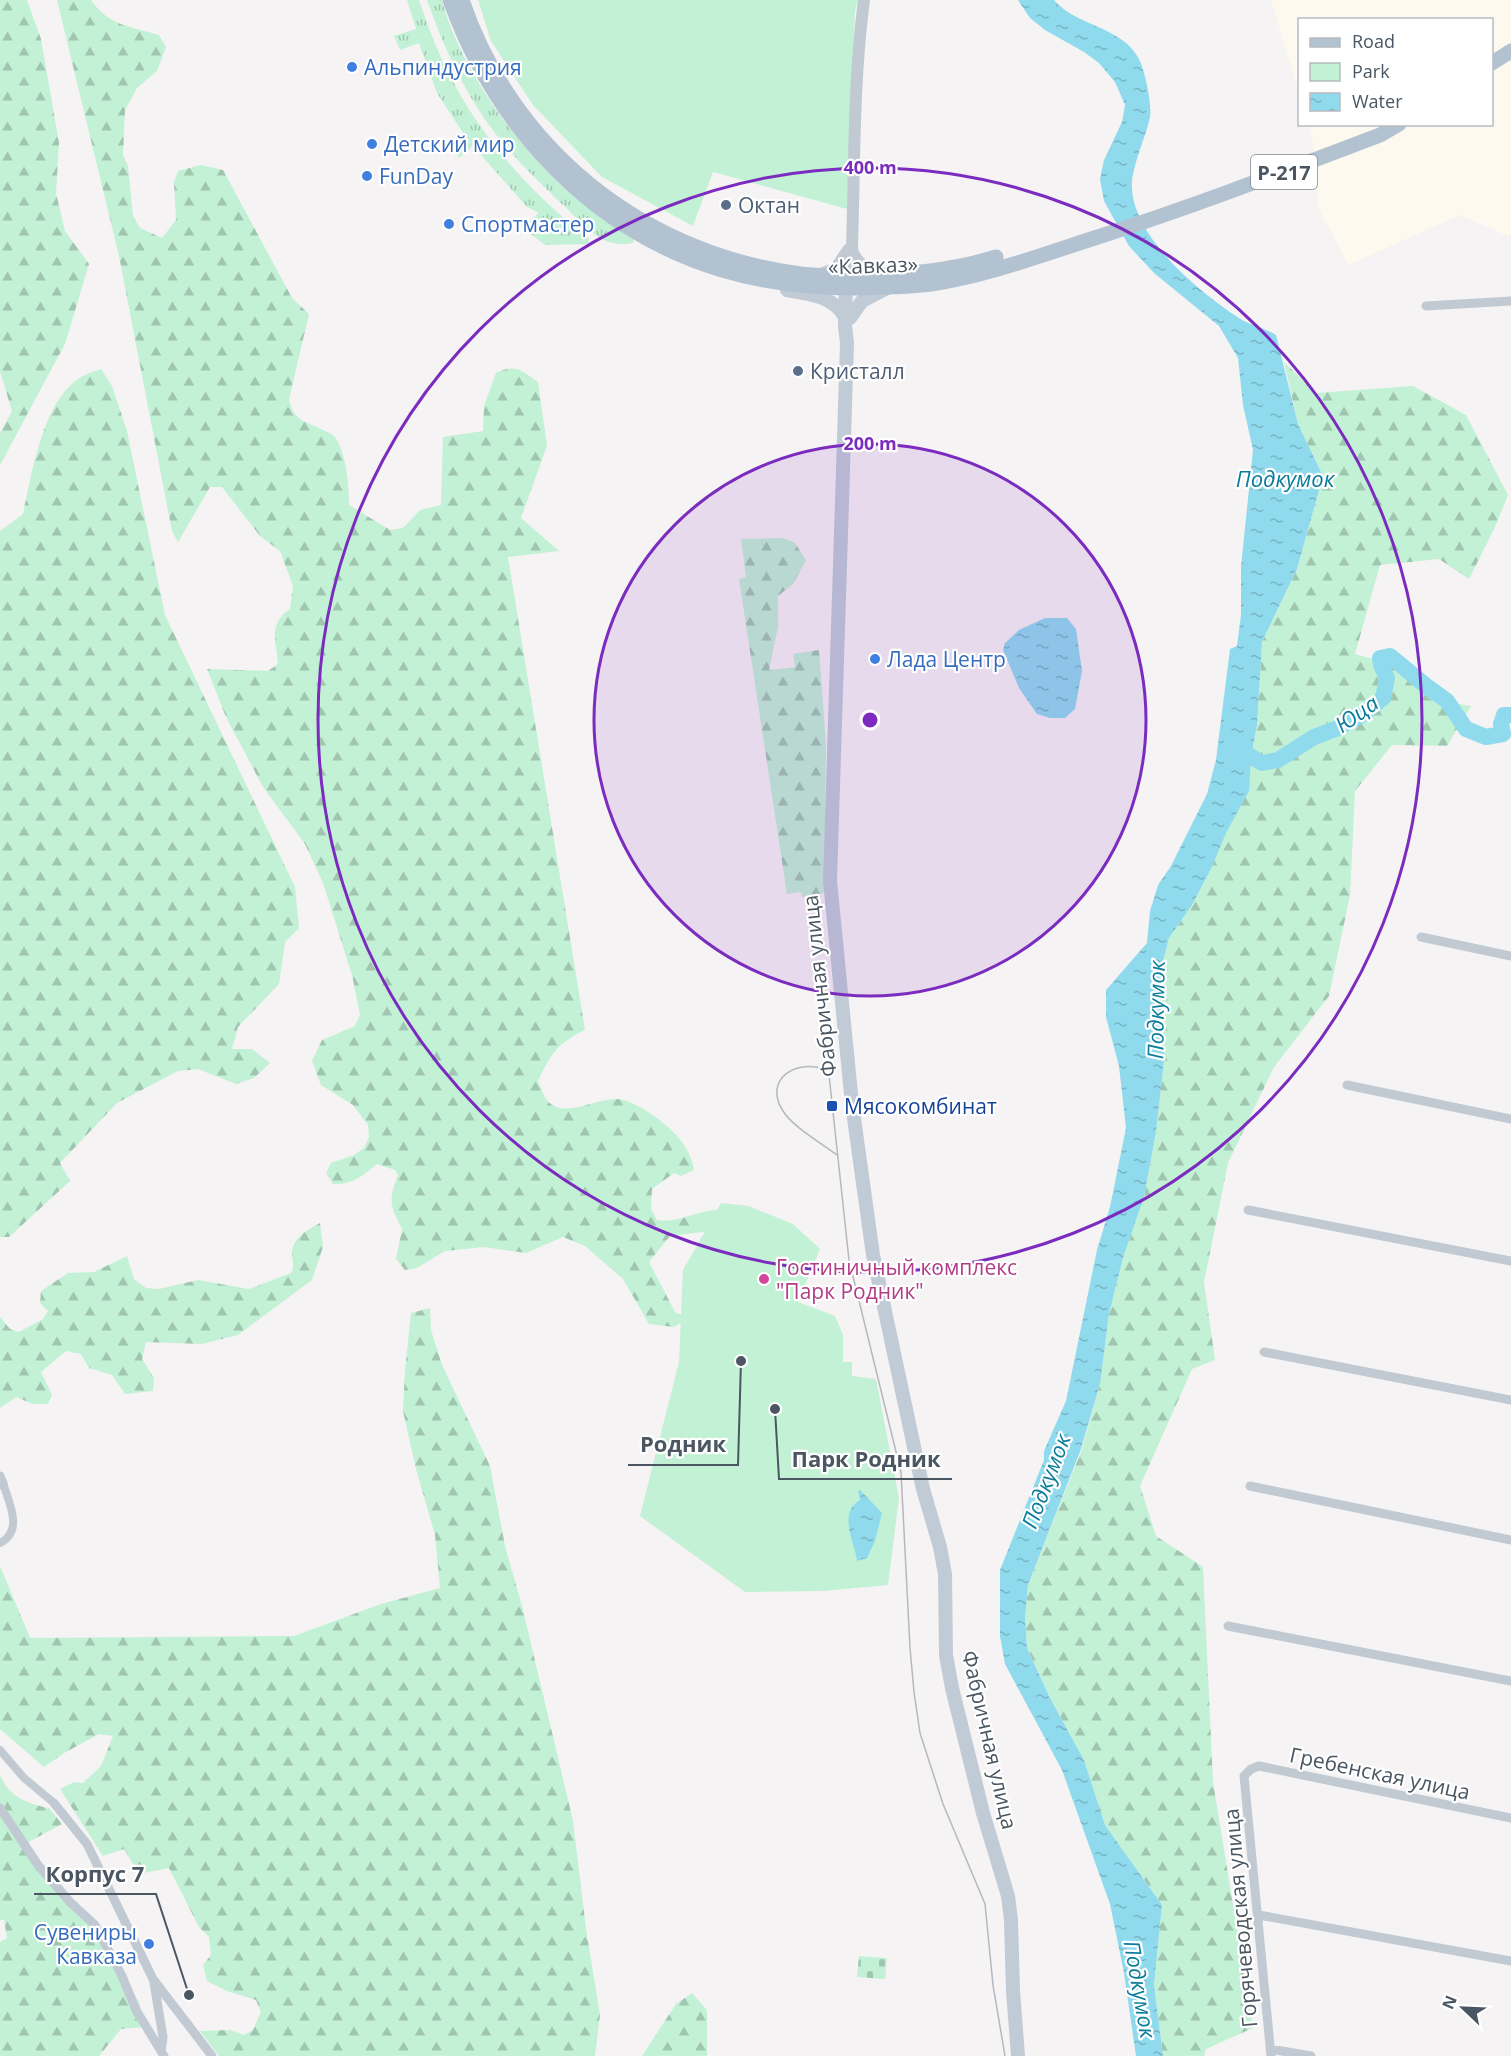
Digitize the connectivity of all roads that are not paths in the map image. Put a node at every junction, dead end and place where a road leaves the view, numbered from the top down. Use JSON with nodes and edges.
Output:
{"nodes":[{"id":1,"x":450,"y":0,"type":"edge"},
{"id":2,"x":462,"y":0,"type":"edge"},
{"id":3,"x":864,"y":0,"type":"edge"},
{"id":4,"x":1511,"y":51,"type":"edge"},
{"id":5,"x":1493,"y":62,"type":"edge"},
{"id":6,"x":1511,"y":62,"type":"edge"},
{"id":7,"x":1493,"y":72,"type":"edge"},
{"id":8,"x":1373,"y":126,"type":"edge"},
{"id":9,"x":1396,"y":126,"type":"edge"},
{"id":10,"x":1165,"y":210,"type":"junction"},
{"id":11,"x":1094,"y":233,"type":"junction"},
{"id":12,"x":850,"y":250,"type":"junction"},
{"id":13,"x":695,"y":261,"type":"junction"},
{"id":14,"x":983,"y":261,"type":"junction"},
{"id":15,"x":817,"y":275,"type":"junction"},
{"id":16,"x":888,"y":281,"type":"junction"},
{"id":17,"x":848,"y":282,"type":"junction"},
{"id":18,"x":1511,"y":301,"type":"edge"},
{"id":19,"x":1426,"y":306,"type":"dead end"},
{"id":20,"x":847,"y":318,"type":"junction"},
{"id":21,"x":1421,"y":937,"type":"dead end"},
{"id":22,"x":1511,"y":956,"type":"edge"},
{"id":23,"x":1347,"y":1085,"type":"dead end"},
{"id":24,"x":1511,"y":1119,"type":"edge"},
{"id":25,"x":1248,"y":1210,"type":"dead end"},
{"id":26,"x":1511,"y":1260,"type":"edge"},
{"id":27,"x":1264,"y":1352,"type":"dead end"},
{"id":28,"x":1511,"y":1401,"type":"edge"},
{"id":29,"x":1,"y":1481,"type":"edge"},
{"id":30,"x":1250,"y":1486,"type":"dead end"},
{"id":31,"x":1511,"y":1540,"type":"edge"},
{"id":32,"x":0,"y":1543,"type":"edge"},
{"id":33,"x":1228,"y":1626,"type":"dead end"},
{"id":34,"x":1511,"y":1681,"type":"edge"},
{"id":35,"x":0,"y":1750,"type":"edge"},
{"id":36,"x":1244,"y":1776,"type":"joint"},
{"id":37,"x":54,"y":1803,"type":"joint"},
{"id":38,"x":0,"y":1809,"type":"edge"},
{"id":39,"x":1511,"y":1818,"type":"edge"},
{"id":40,"x":1259,"y":1915,"type":"junction"},
{"id":41,"x":1511,"y":1961,"type":"edge"},
{"id":42,"x":153,"y":1979,"type":"junction"},
{"id":43,"x":1270,"y":2053,"type":"edge"},
{"id":44,"x":162,"y":2054,"type":"edge"},
{"id":45,"x":212,"y":2056,"type":"edge"},
{"id":46,"x":1018,"y":2056,"type":"edge"},
{"id":47,"x":1311,"y":2056,"type":"edge"}],
"edges":[{"from":1,"to":13,"type":"main road","name":"«Кавказ»","number":"Р-217"},
{"from":2,"to":15,"type":"main road","name":"«Кавказ»","number":"Р-217"},
{"from":3,"to":12,"type":"street"},
{"from":4,"to":5,"type":"main road"},
{"from":6,"to":7,"type":"main road"},
{"from":8,"to":10,"type":"main road","name":"«Кавказ»","number":"Р-217"},
{"from":9,"to":10,"type":"main road","name":"«Кавказ»","number":"Р-217"},
{"from":10,"to":11,"type":"main road","name":"«Кавказ»","number":"Р-217"},
{"from":11,"to":14,"type":"main road","name":"«Кавказ»","number":"Р-217"},
{"from":11,"to":16,"type":"main road","name":"«Кавказ»","number":"Р-217"},
{"from":12,"to":15,"type":"street"},
{"from":12,"to":16,"type":"street"},
{"from":12,"to":17,"type":"street"},
{"from":13,"to":17,"type":"main road","name":"«Кавказ»","number":"Р-217"},
{"from":13,"to":20,"type":"main road"},
{"from":14,"to":16,"type":"main road","name":"«Кавказ»","number":"Р-217"},
{"from":14,"to":17,"type":"main road"},
{"from":15,"to":17,"type":"main road","name":"«Кавказ»","number":"Р-217"},
{"from":16,"to":17,"type":"main road","name":"«Кавказ»","number":"Р-217"},
{"from":16,"to":20,"type":"main road"},
{"from":17,"to":20,"type":"main road","name":"Фабричная улица"},
{"from":18,"to":19,"type":"street"},
{"from":20,"to":46,"type":"main road","name":"Фабричная улица"},
{"from":21,"to":22,"type":"street"},
{"from":23,"to":24,"type":"street"},
{"from":25,"to":26,"type":"street"},
{"from":27,"to":28,"type":"street"},
{"from":29,"to":32,"type":"street"},
{"from":30,"to":31,"type":"street"},
{"from":33,"to":34,"type":"street"},
{"from":35,"to":37,"type":"street"},
{"from":36,"to":39,"type":"street","name":"Гребенская улица"},
{"from":36,"to":40,"type":"street","name":"Горячеводская улица"},
{"from":37,"to":42,"type":"street"},
{"from":38,"to":44,"type":"street"},
{"from":40,"to":41,"type":"street"},
{"from":40,"to":43,"type":"street","name":"Горячеводская улица"},
{"from":42,"to":44,"type":"street"},
{"from":42,"to":45,"type":"street"},
{"from":43,"to":47,"type":"street"}]}
